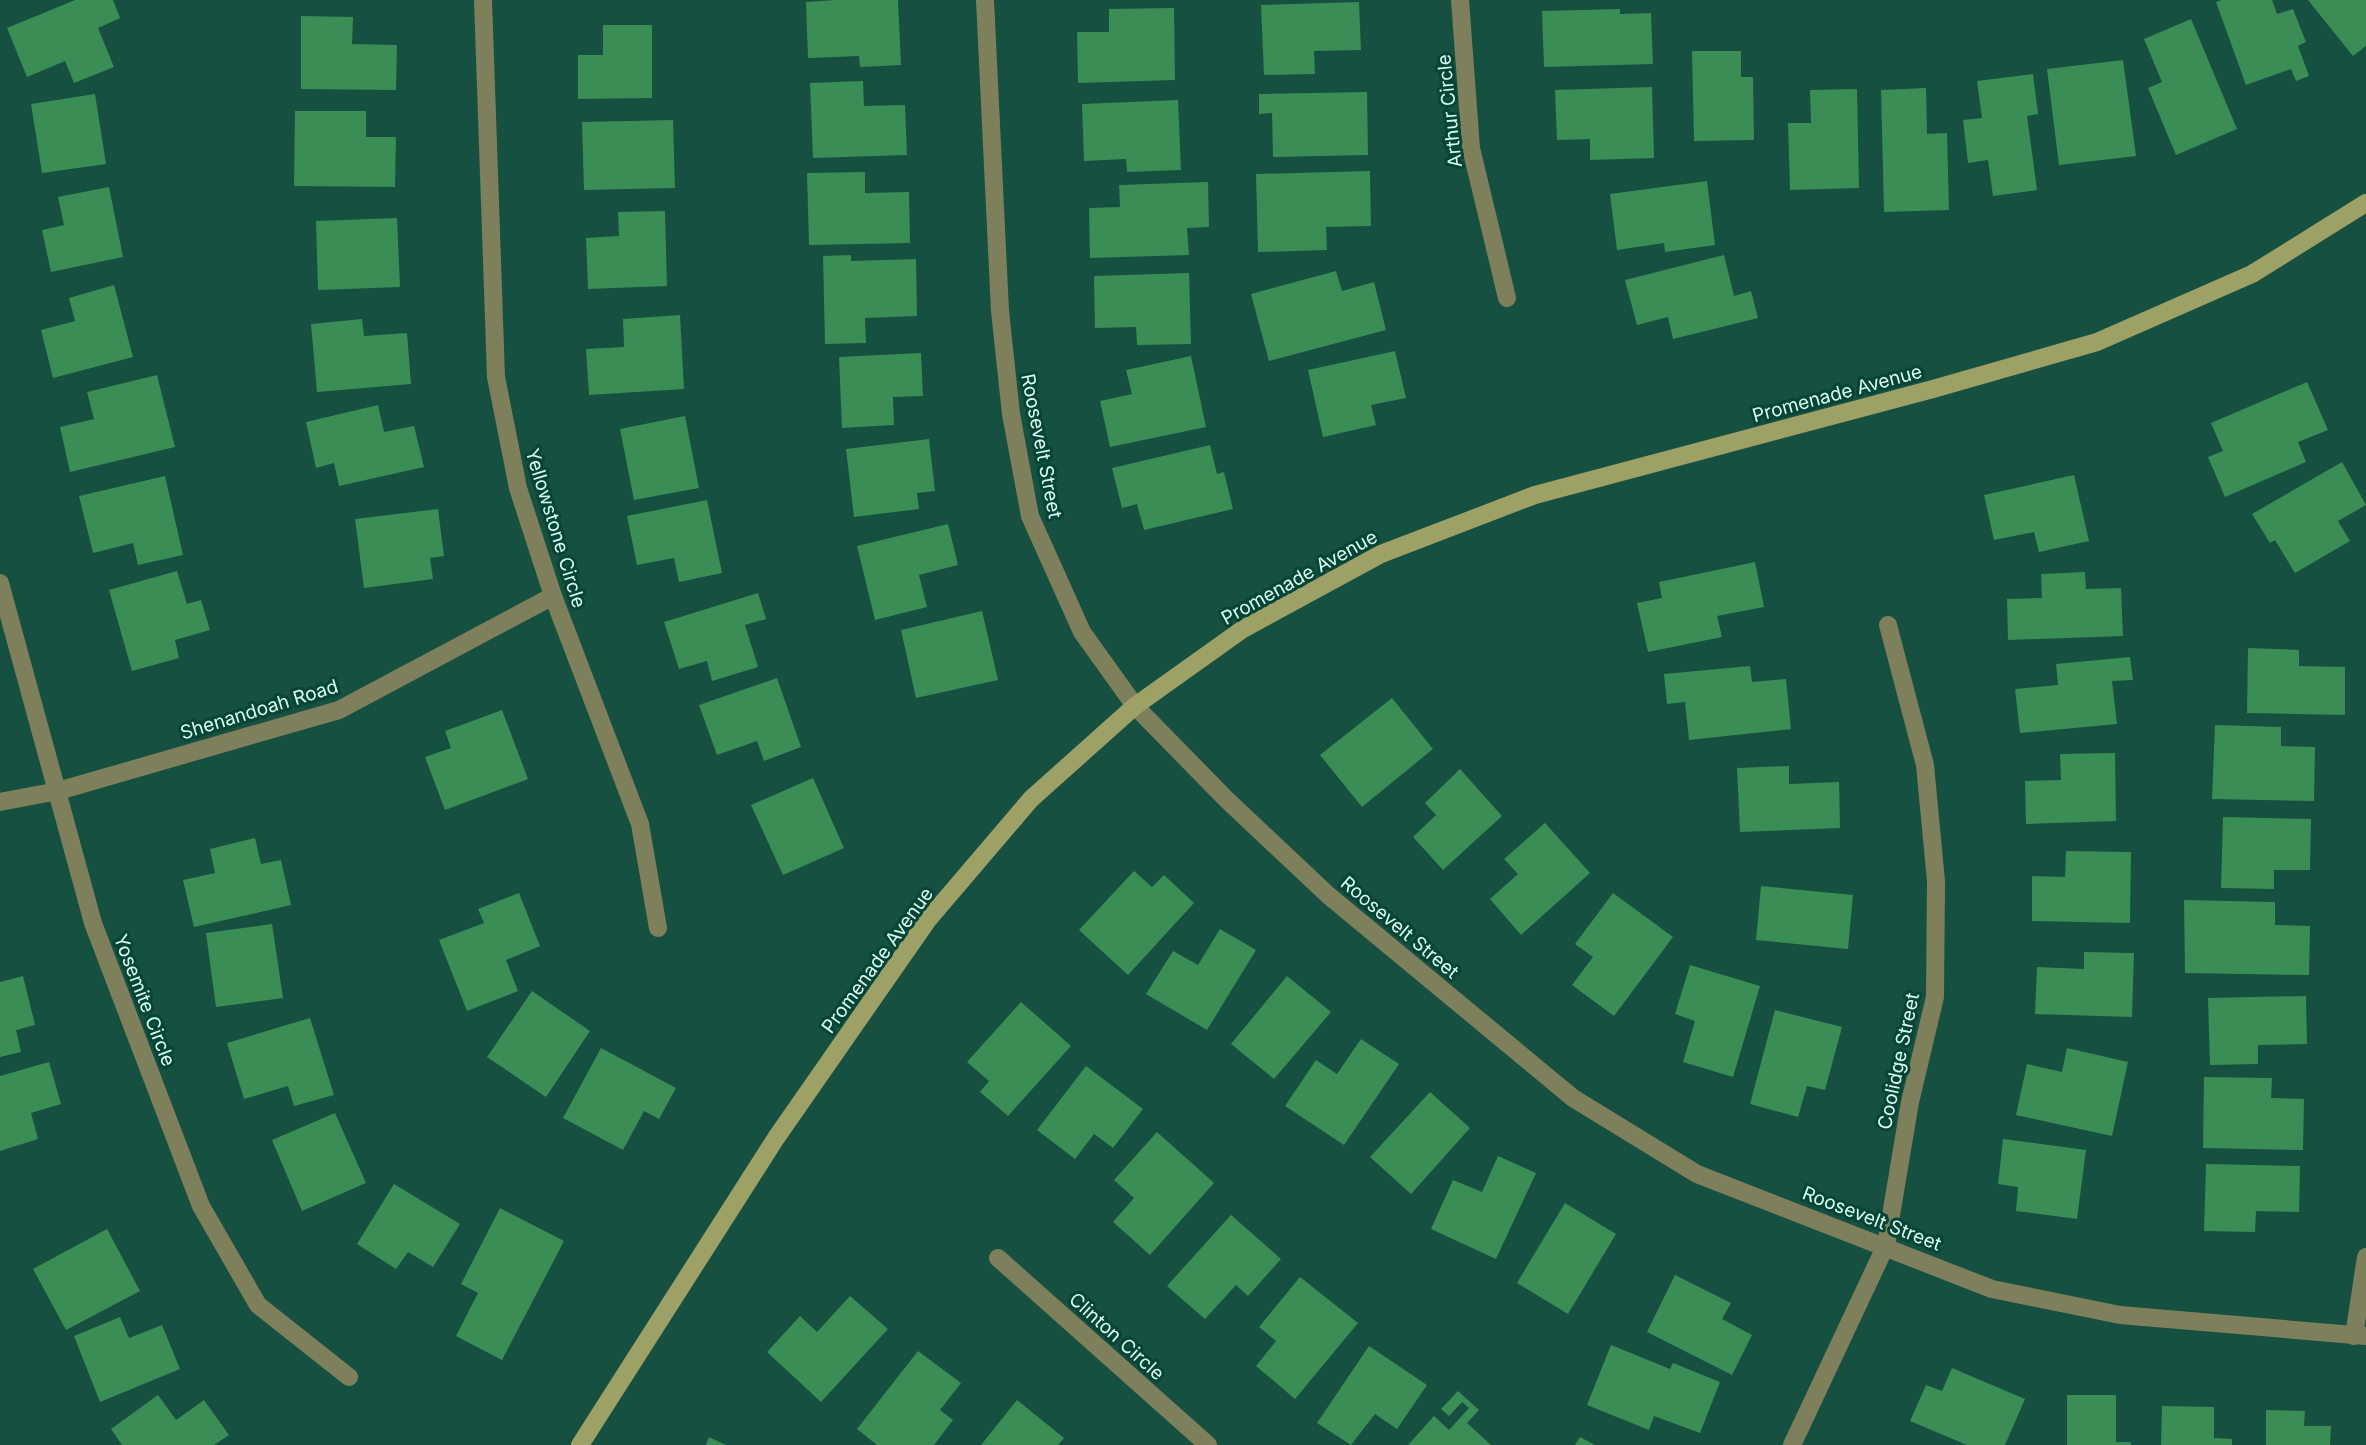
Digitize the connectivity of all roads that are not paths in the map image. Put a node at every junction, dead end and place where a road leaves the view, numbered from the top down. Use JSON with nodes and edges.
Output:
{"nodes":[{"id":1,"x":483,"y":0,"type":"edge"},
{"id":2,"x":985,"y":0,"type":"edge"},
{"id":3,"x":1460,"y":0,"type":"edge"},
{"id":4,"x":2366,"y":203,"type":"edge"},
{"id":5,"x":1507,"y":298,"type":"dead end"},
{"id":6,"x":0,"y":583,"type":"edge"},
{"id":7,"x":553,"y":596,"type":"junction"},
{"id":8,"x":1888,"y":625,"type":"dead end"},
{"id":9,"x":1135,"y":706,"type":"junction"},
{"id":10,"x":58,"y":791,"type":"junction"},
{"id":11,"x":0,"y":802,"type":"edge"},
{"id":12,"x":658,"y":928,"type":"dead end"},
{"id":13,"x":1886,"y":1245,"type":"junction"},
{"id":14,"x":2366,"y":1257,"type":"edge"},
{"id":15,"x":998,"y":1258,"type":"dead end"},
{"id":16,"x":2360,"y":1336,"type":"edge"},
{"id":17,"x":349,"y":1377,"type":"dead end"},
{"id":18,"x":580,"y":1445,"type":"edge"},
{"id":19,"x":1208,"y":1445,"type":"edge"},
{"id":20,"x":1791,"y":1445,"type":"edge"}],
"edges":[{"from":1,"to":7,"type":"street","name":"Yellowstone Circle"},
{"from":2,"to":9,"type":"street","name":"Roosevelt Street"},
{"from":3,"to":5,"type":"street","name":"Arthur Circle"},
{"from":4,"to":9,"type":"main road","name":"Promenade Avenue"},
{"from":6,"to":10,"type":"street","name":"Yosemite Circle"},
{"from":7,"to":10,"type":"street","name":"Shenandoah Road"},
{"from":7,"to":12,"type":"street","name":"Yellowstone Circle"},
{"from":8,"to":13,"type":"street","name":"Coolidge Street"},
{"from":9,"to":13,"type":"street","name":"Roosevelt Street"},
{"from":9,"to":18,"type":"main road","name":"Promenade Avenue"},
{"from":10,"to":11,"type":"street","name":"Shenandoah Road"},
{"from":10,"to":17,"type":"street","name":"Yosemite Circle"},
{"from":13,"to":16,"type":"street","name":"Roosevelt Street"},
{"from":13,"to":20,"type":"street","name":"Coolidge Street"},
{"from":14,"to":16,"type":"street"},
{"from":15,"to":19,"type":"street","name":"Clinton Circle"}]}
